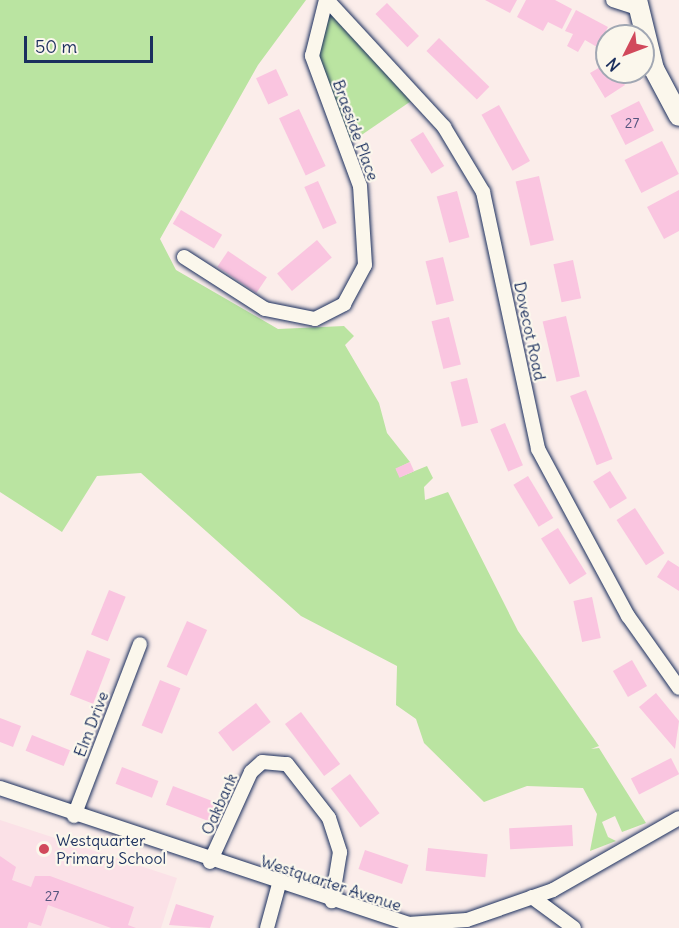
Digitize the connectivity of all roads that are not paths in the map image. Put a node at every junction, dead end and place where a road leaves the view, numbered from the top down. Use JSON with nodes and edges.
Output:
{"nodes":[{"id":1,"x":326,"y":0,"type":"edge"},
{"id":2,"x":613,"y":0,"type":"edge"},
{"id":3,"x":638,"y":4,"type":"edge"},
{"id":4,"x":679,"y":116,"type":"edge"},
{"id":5,"x":184,"y":257,"type":"dead end"},
{"id":6,"x":140,"y":644,"type":"dead end"},
{"id":7,"x":679,"y":688,"type":"edge"},
{"id":8,"x":0,"y":788,"type":"edge"},
{"id":9,"x":74,"y":816,"type":"junction"},
{"id":10,"x":679,"y":818,"type":"edge"},
{"id":11,"x":210,"y":862,"type":"junction"},
{"id":12,"x":279,"y":884,"type":"junction"},
{"id":13,"x":532,"y":897,"type":"junction"},
{"id":14,"x":332,"y":901,"type":"junction"},
{"id":15,"x":408,"y":926,"type":"edge"},
{"id":16,"x":267,"y":928,"type":"edge"},
{"id":17,"x":573,"y":928,"type":"edge"}],
"edges":[{"from":1,"to":5,"type":"street","name":"Braeside Place"},
{"from":1,"to":7,"type":"street","name":"Dovecot Road"},
{"from":2,"to":3,"type":"street"},
{"from":3,"to":4,"type":"main road"},
{"from":6,"to":9,"type":"street","name":"Elm Drive"},
{"from":8,"to":9,"type":"street","name":"Westquarter Avenue"},
{"from":9,"to":11,"type":"street","name":"Westquarter Avenue"},
{"from":10,"to":13,"type":"street","name":"Westquarter Avenue"},
{"from":11,"to":12,"type":"street","name":"Westquarter Avenue"},
{"from":11,"to":14,"type":"street","name":"Oakbank"},
{"from":12,"to":14,"type":"street","name":"Westquarter Avenue"},
{"from":12,"to":16,"type":"street"},
{"from":13,"to":15,"type":"street","name":"Westquarter Avenue"},
{"from":13,"to":17,"type":"street"},
{"from":14,"to":15,"type":"street","name":"Westquarter Avenue"}]}
